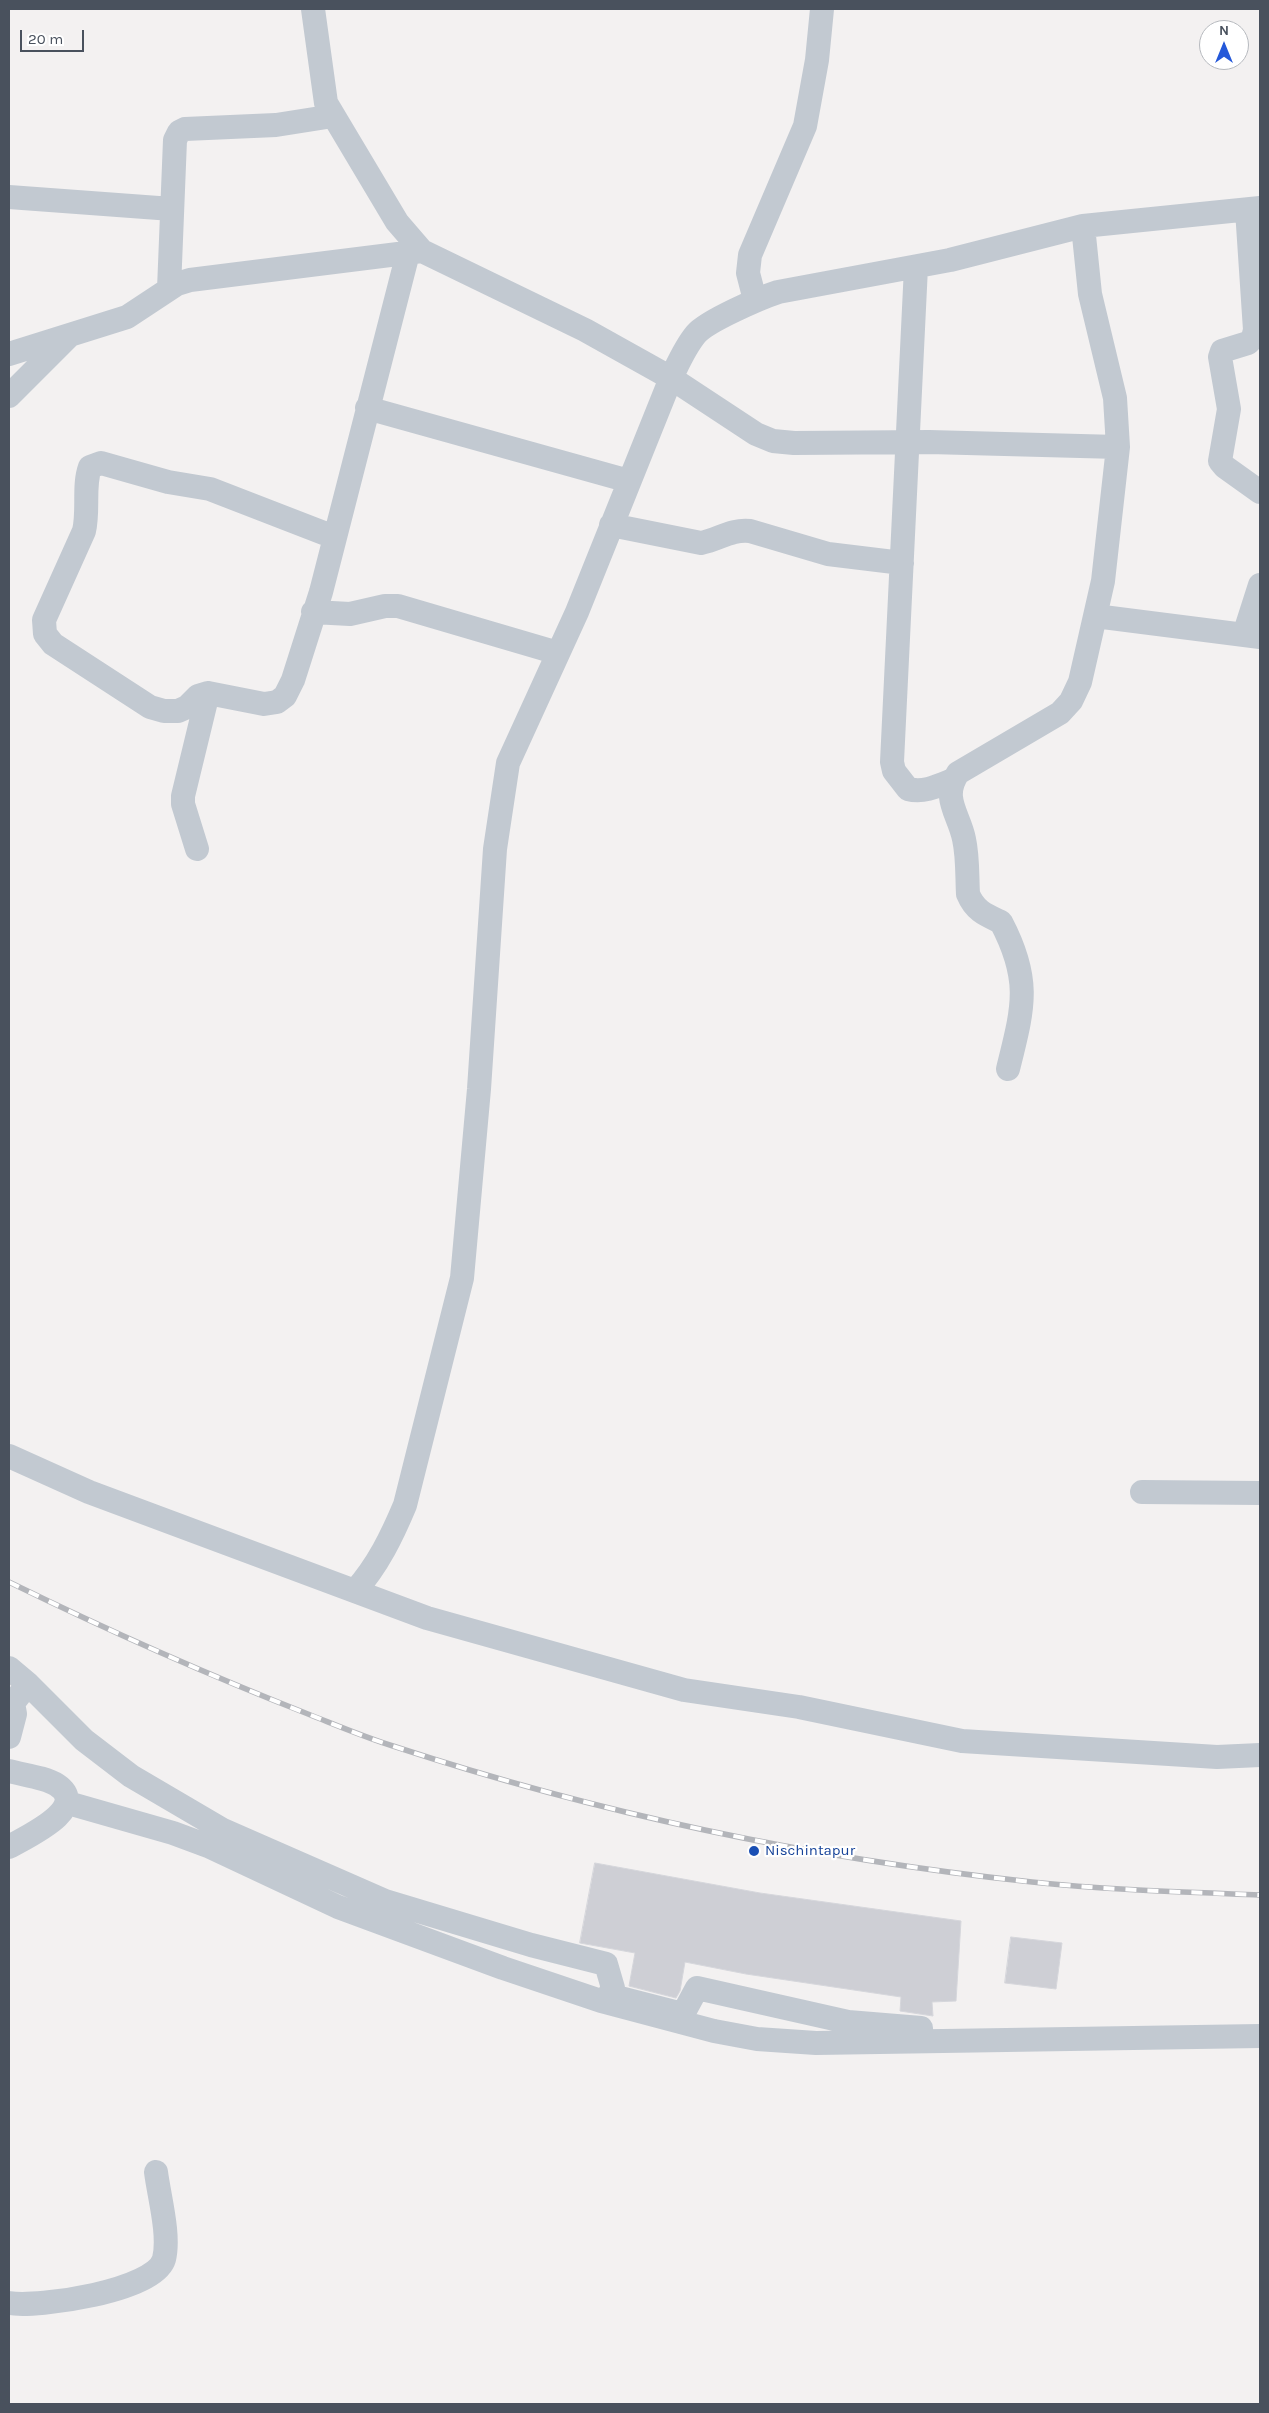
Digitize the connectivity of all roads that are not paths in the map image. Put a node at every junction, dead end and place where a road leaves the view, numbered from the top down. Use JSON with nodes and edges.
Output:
{"nodes":[{"id":1,"x":313,"y":9,"type":"edge"},
{"id":2,"x":822,"y":9,"type":"edge"},
{"id":3,"x":333,"y":116,"type":"junction"},
{"id":4,"x":9,"y":197,"type":"edge"},
{"id":5,"x":172,"y":209,"type":"junction"},
{"id":6,"x":1254,"y":209,"type":"edge"},
{"id":7,"x":1083,"y":226,"type":"junction"},
{"id":8,"x":415,"y":252,"type":"junction"},
{"id":9,"x":916,"y":267,"type":"junction"},
{"id":10,"x":169,"y":289,"type":"junction"},
{"id":11,"x":755,"y":300,"type":"junction"},
{"id":12,"x":70,"y":335,"type":"junction"},
{"id":13,"x":9,"y":354,"type":"edge"},
{"id":14,"x":671,"y":378,"type":"junction"},
{"id":15,"x":9,"y":396,"type":"edge"},
{"id":16,"x":367,"y":408,"type":"junction"},
{"id":17,"x":908,"y":442,"type":"junction"},
{"id":18,"x":1118,"y":447,"type":"junction"},
{"id":19,"x":629,"y":481,"type":"junction"},
{"id":20,"x":1260,"y":492,"type":"edge"},
{"id":21,"x":611,"y":525,"type":"junction"},
{"id":22,"x":334,"y":537,"type":"junction"},
{"id":23,"x":902,"y":563,"type":"junction"},
{"id":24,"x":1260,"y":585,"type":"edge"},
{"id":25,"x":313,"y":612,"type":"junction"},
{"id":26,"x":1095,"y":616,"type":"junction"},
{"id":27,"x":1252,"y":636,"type":"edge"},
{"id":28,"x":558,"y":653,"type":"junction"},
{"id":29,"x":208,"y":693,"type":"junction"},
{"id":30,"x":953,"y":780,"type":"junction"},
{"id":31,"x":197,"y":849,"type":"dead end"},
{"id":32,"x":1008,"y":1069,"type":"dead end"},
{"id":33,"x":10,"y":1459,"type":"edge"},
{"id":34,"x":1142,"y":1492,"type":"dead end"},
{"id":35,"x":1260,"y":1493,"type":"edge"},
{"id":36,"x":355,"y":1590,"type":"junction"},
{"id":37,"x":9,"y":1668,"type":"edge"},
{"id":38,"x":28,"y":1684,"type":"junction"},
{"id":39,"x":9,"y":1737,"type":"edge"},
{"id":40,"x":1260,"y":1755,"type":"edge"},
{"id":41,"x":9,"y":1770,"type":"edge"},
{"id":42,"x":68,"y":1803,"type":"junction"},
{"id":43,"x":9,"y":1847,"type":"edge"},
{"id":44,"x":1260,"y":2036,"type":"edge"},
{"id":45,"x":1055,"y":2040,"type":"junction"},
{"id":46,"x":156,"y":2172,"type":"dead end"},
{"id":47,"x":9,"y":2303,"type":"edge"}],
"edges":[{"from":1,"to":3,"type":"street"},
{"from":2,"to":11,"type":"street"},
{"from":3,"to":5,"type":"street"},
{"from":3,"to":8,"type":"street"},
{"from":4,"to":5,"type":"street"},
{"from":5,"to":10,"type":"street"},
{"from":6,"to":7,"type":"street"},
{"from":6,"to":20,"type":"street"},
{"from":7,"to":9,"type":"street"},
{"from":7,"to":18,"type":"street"},
{"from":8,"to":10,"type":"street"},
{"from":8,"to":14,"type":"street"},
{"from":8,"to":16,"type":"street"},
{"from":9,"to":11,"type":"street"},
{"from":9,"to":17,"type":"street"},
{"from":10,"to":12,"type":"street"},
{"from":11,"to":14,"type":"street"},
{"from":12,"to":13,"type":"street"},
{"from":12,"to":15,"type":"street"},
{"from":14,"to":17,"type":"street"},
{"from":14,"to":19,"type":"street"},
{"from":16,"to":19,"type":"street"},
{"from":16,"to":22,"type":"street"},
{"from":17,"to":18,"type":"street"},
{"from":17,"to":23,"type":"street"},
{"from":18,"to":26,"type":"street"},
{"from":19,"to":21,"type":"street"},
{"from":21,"to":23,"type":"street"},
{"from":21,"to":28,"type":"street"},
{"from":22,"to":25,"type":"street"},
{"from":22,"to":29,"type":"street"},
{"from":23,"to":30,"type":"street"},
{"from":24,"to":27,"type":"street"},
{"from":25,"to":28,"type":"street"},
{"from":25,"to":29,"type":"street"},
{"from":26,"to":27,"type":"street"},
{"from":26,"to":30,"type":"street"},
{"from":28,"to":36,"type":"street"},
{"from":29,"to":31,"type":"street"},
{"from":30,"to":32,"type":"street"},
{"from":33,"to":36,"type":"street"},
{"from":34,"to":35,"type":"street"},
{"from":36,"to":40,"type":"street"},
{"from":37,"to":38,"type":"street"},
{"from":38,"to":39,"type":"street"},
{"from":38,"to":45,"type":"street"},
{"from":41,"to":42,"type":"street"},
{"from":42,"to":43,"type":"street"},
{"from":42,"to":45,"type":"street"},
{"from":44,"to":45,"type":"street"},
{"from":46,"to":47,"type":"street"}]}
